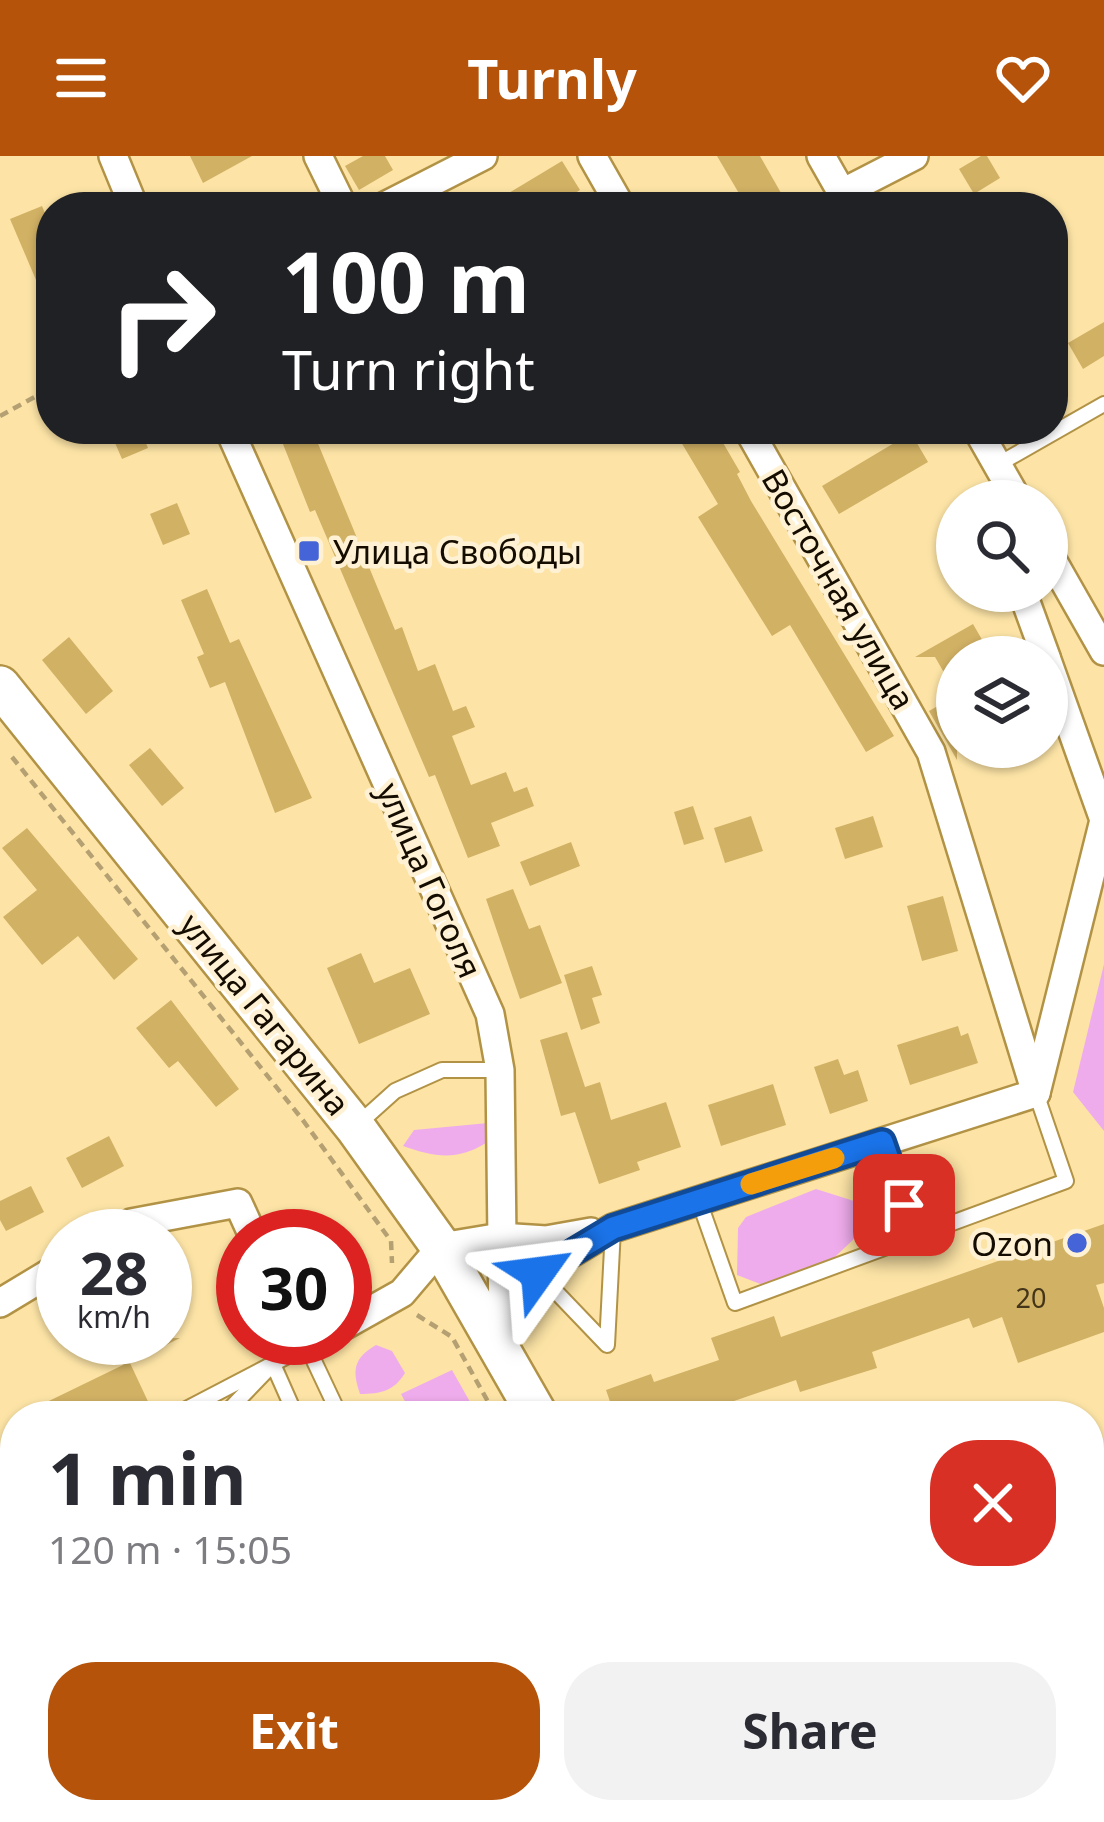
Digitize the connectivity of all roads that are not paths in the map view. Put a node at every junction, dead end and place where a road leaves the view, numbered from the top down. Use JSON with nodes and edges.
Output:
{"nodes":[{"id":1,"x":112,"y":156,"type":"edge"},
{"id":2,"x":318,"y":156,"type":"edge"},
{"id":3,"x":483,"y":156,"type":"edge"},
{"id":4,"x":592,"y":156,"type":"edge"},
{"id":5,"x":821,"y":156,"type":"edge"},
{"id":6,"x":914,"y":156,"type":"edge"},
{"id":7,"x":128,"y":192,"type":"edge"},
{"id":8,"x":336,"y":192,"type":"edge"},
{"id":9,"x":412,"y":192,"type":"edge"},
{"id":10,"x":612,"y":192,"type":"edge"},
{"id":11,"x":841,"y":192,"type":"edge"},
{"id":12,"x":858,"y":192,"type":"edge"},
{"id":13,"x":1104,"y":404,"type":"edge"},
{"id":14,"x":1068,"y":425,"type":"edge"},
{"id":15,"x":236,"y":444,"type":"edge"},
{"id":16,"x":756,"y":444,"type":"edge"},
{"id":17,"x":985,"y":444,"type":"edge"},
{"id":18,"x":1034,"y":444,"type":"edge"},
{"id":19,"x":997,"y":465,"type":"junction"},
{"id":20,"x":997,"y":480,"type":"edge"},
{"id":21,"x":1006,"y":480,"type":"edge"},
{"id":22,"x":1068,"y":588,"type":"edge"},
{"id":23,"x":1104,"y":651,"type":"edge"},
{"id":24,"x":0,"y":686,"type":"edge"},
{"id":25,"x":1068,"y":720,"type":"edge"},
{"id":26,"x":500,"y":1070,"type":"junction"},
{"id":27,"x":1036,"y":1094,"type":"junction"},
{"id":28,"x":355,"y":1126,"type":"junction"},
{"id":29,"x":882,"y":1142,"type":"junction"},
{"id":30,"x":699,"y":1201,"type":"junction"},
{"id":31,"x":241,"y":1209,"type":"edge"},
{"id":32,"x":192,"y":1212,"type":"edge"},
{"id":33,"x":613,"y":1228,"type":"junction"},
{"id":34,"x":915,"y":1236,"type":"junction"},
{"id":35,"x":501,"y":1237,"type":"junction"},
{"id":36,"x":441,"y":1247,"type":"junction"},
{"id":37,"x":538,"y":1273,"type":"junction"},
{"id":38,"x":36,"y":1281,"type":"edge"},
{"id":39,"x":0,"y":1303,"type":"edge"},
{"id":40,"x":372,"y":1310,"type":"edge"},
{"id":41,"x":505,"y":1342,"type":"junction"},
{"id":42,"x":271,"y":1365,"type":"edge"},
{"id":43,"x":272,"y":1365,"type":"edge"},
{"id":44,"x":273,"y":1365,"type":"edge"},
{"id":45,"x":320,"y":1365,"type":"edge"},
{"id":46,"x":201,"y":1401,"type":"edge"},
{"id":47,"x":237,"y":1401,"type":"edge"},
{"id":48,"x":289,"y":1401,"type":"edge"},
{"id":49,"x":334,"y":1401,"type":"edge"},
{"id":50,"x":531,"y":1401,"type":"edge"}],
"edges":[{"from":1,"to":7,"type":"street"},
{"from":2,"to":8,"type":"street"},
{"from":3,"to":9,"type":"street"},
{"from":4,"to":10,"type":"street"},
{"from":5,"to":11,"type":"street"},
{"from":6,"to":12,"type":"street"},
{"from":13,"to":14,"type":"lane"},
{"from":15,"to":26,"type":"street","name":"улица Гоголя"},
{"from":16,"to":27,"type":"street","name":"Восточная улица"},
{"from":17,"to":19,"type":"street"},
{"from":18,"to":19,"type":"lane"},
{"from":19,"to":20,"type":"street"},
{"from":19,"to":21,"type":"street"},
{"from":22,"to":23,"type":"street"},
{"from":24,"to":28,"type":"street","name":"улица Гагарина"},
{"from":25,"to":27,"type":"street"},
{"from":26,"to":28,"type":"lane"},
{"from":26,"to":35,"type":"street","name":"улица Гоголя"},
{"from":27,"to":29,"type":"street"},
{"from":27,"to":34,"type":"lane"},
{"from":28,"to":36,"type":"street","name":"улица Гагарина"},
{"from":29,"to":30,"type":"street"},
{"from":29,"to":34,"type":"lane"},
{"from":30,"to":33,"type":"street"},
{"from":30,"to":34,"type":"lane"},
{"from":31,"to":32,"type":"street"},
{"from":33,"to":35,"type":"street"},
{"from":33,"to":37,"type":"street"},
{"from":33,"to":37,"type":"lane"},
{"from":35,"to":36,"type":"street"},
{"from":35,"to":41,"type":"street","name":"улица Гоголя"},
{"from":36,"to":40,"type":"street"},
{"from":36,"to":41,"type":"street","name":"улица Гагарина"},
{"from":37,"to":41,"type":"street"},
{"from":38,"to":39,"type":"street"},
{"from":41,"to":50,"type":"street","name":"улица Гагарина"},
{"from":42,"to":46,"type":"lane"},
{"from":43,"to":47,"type":"lane"},
{"from":44,"to":48,"type":"lane"},
{"from":45,"to":49,"type":"lane"}]}
